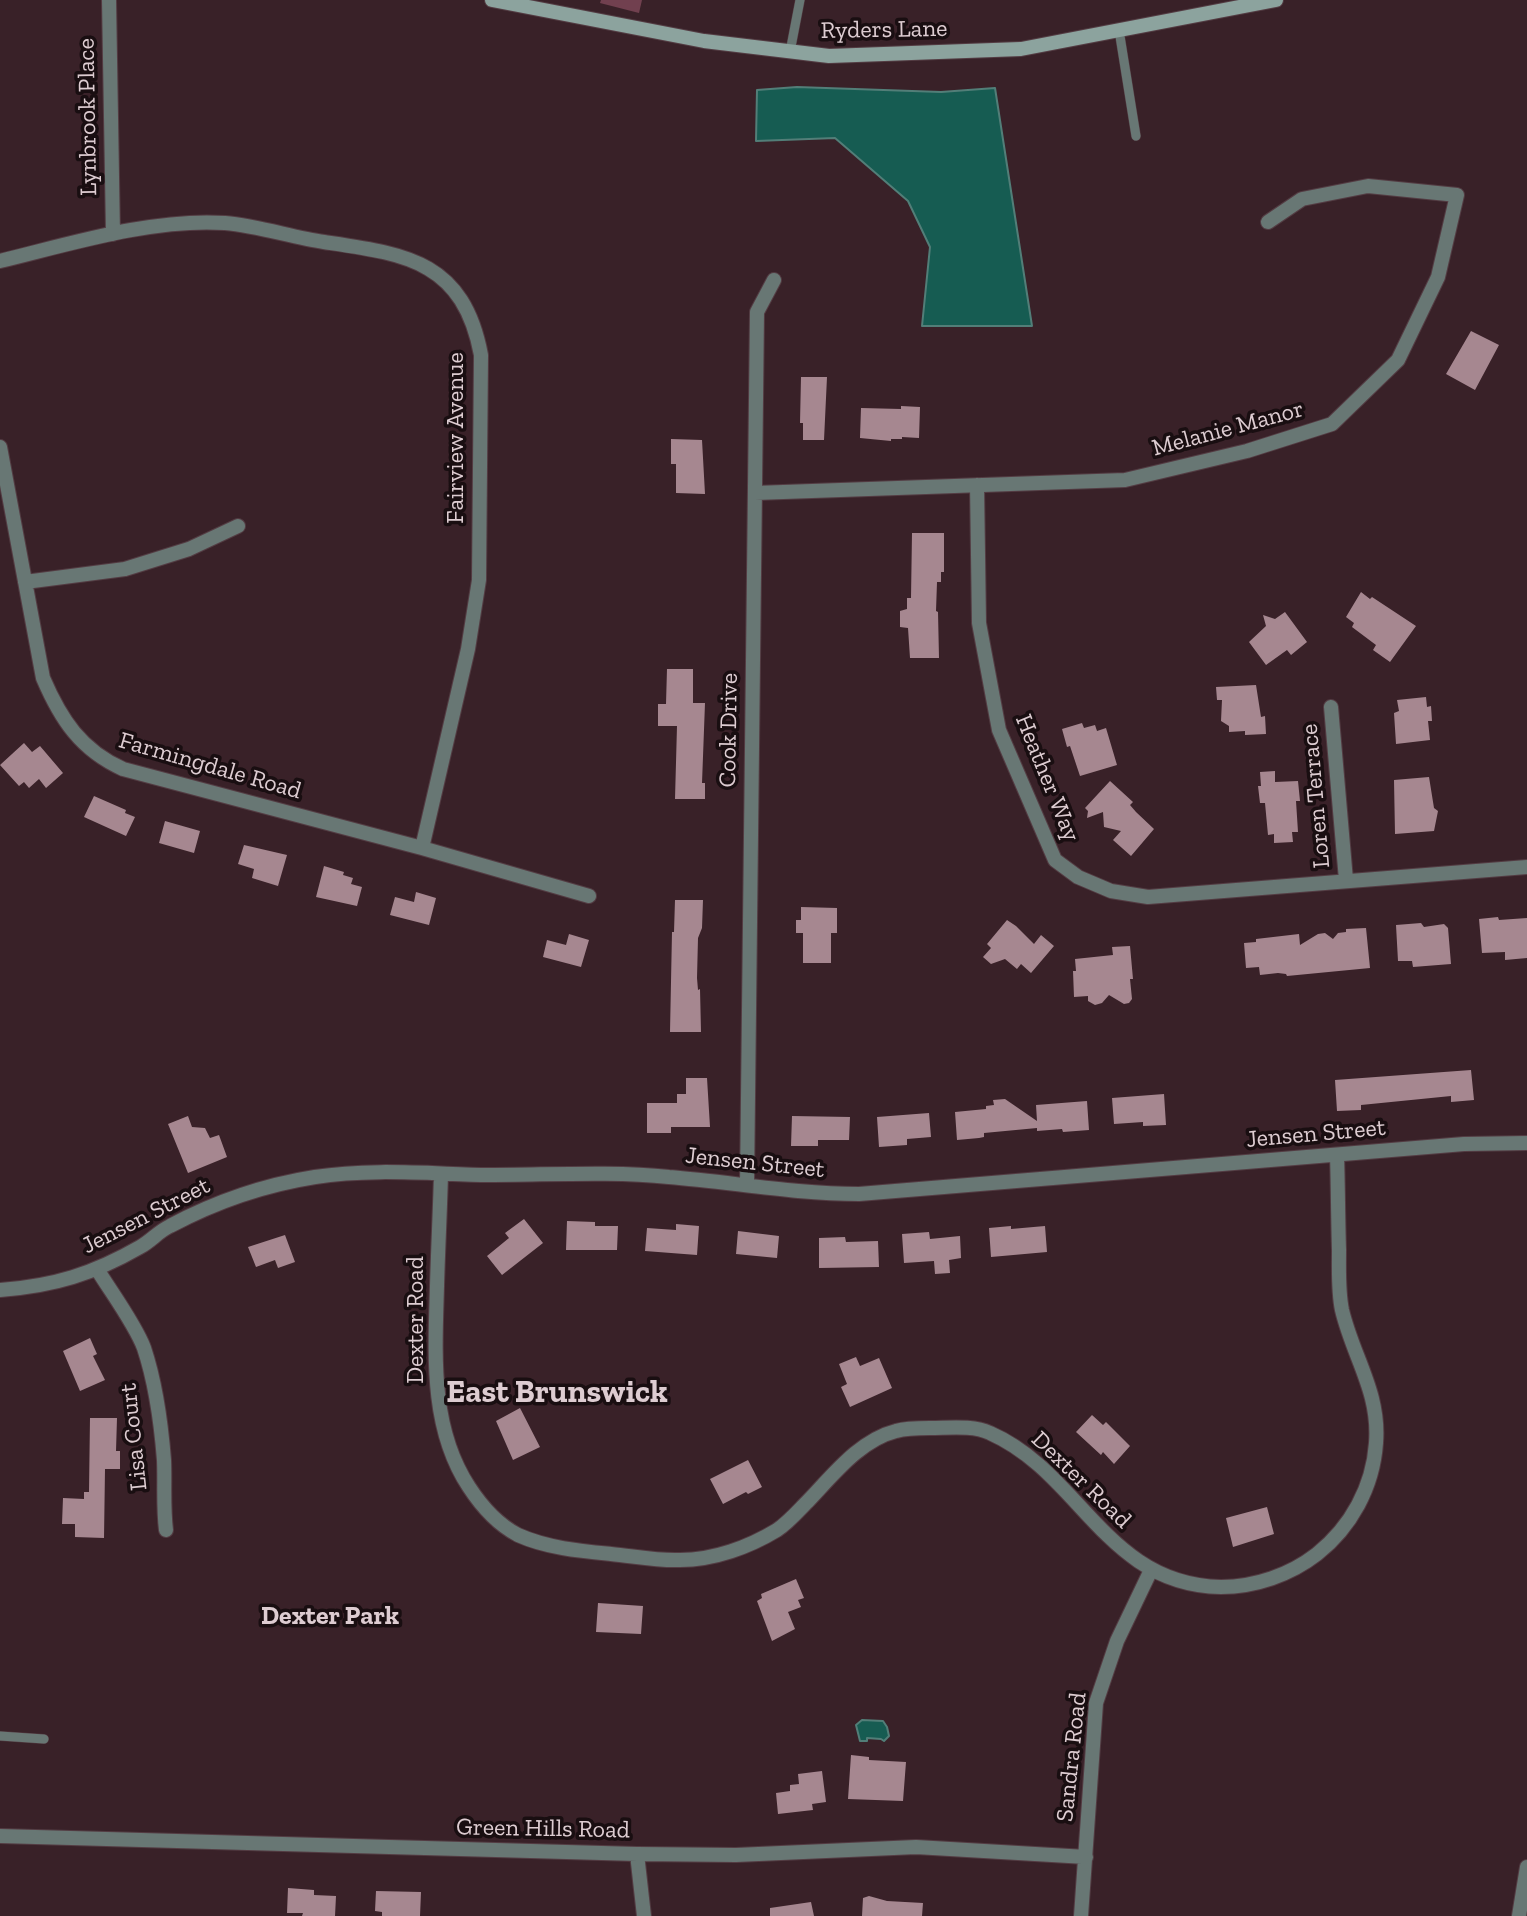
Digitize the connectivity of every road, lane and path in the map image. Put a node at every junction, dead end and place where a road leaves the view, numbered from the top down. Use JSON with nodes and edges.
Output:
{"nodes":[{"id":1,"x":109,"y":0,"type":"edge"},
{"id":2,"x":492,"y":0,"type":"edge"},
{"id":3,"x":800,"y":0,"type":"edge"},
{"id":4,"x":1276,"y":0,"type":"edge"},
{"id":5,"x":1119,"y":30,"type":"junction"},
{"id":6,"x":790,"y":52,"type":"junction"},
{"id":7,"x":1136,"y":136,"type":"dead end"},
{"id":8,"x":1268,"y":222,"type":"dead end"},
{"id":9,"x":113,"y":233,"type":"junction"},
{"id":10,"x":0,"y":261,"type":"edge"},
{"id":11,"x":774,"y":280,"type":"dead end"},
{"id":12,"x":0,"y":447,"type":"edge"},
{"id":13,"x":977,"y":485,"type":"junction"},
{"id":14,"x":755,"y":493,"type":"junction"},
{"id":15,"x":238,"y":526,"type":"dead end"},
{"id":16,"x":25,"y":582,"type":"junction"},
{"id":17,"x":1331,"y":707,"type":"dead end"},
{"id":18,"x":422,"y":848,"type":"junction"},
{"id":19,"x":1527,"y":867,"type":"edge"},
{"id":20,"x":1346,"y":880,"type":"junction"},
{"id":21,"x":589,"y":896,"type":"dead end"},
{"id":22,"x":1527,"y":1143,"type":"edge"},
{"id":23,"x":1337,"y":1155,"type":"junction"},
{"id":24,"x":441,"y":1174,"type":"junction"},
{"id":25,"x":747,"y":1184,"type":"junction"},
{"id":26,"x":97,"y":1269,"type":"junction"},
{"id":27,"x":0,"y":1290,"type":"edge"},
{"id":28,"x":166,"y":1530,"type":"dead end"},
{"id":29,"x":1151,"y":1570,"type":"junction"},
{"id":30,"x":0,"y":1736,"type":"edge"},
{"id":31,"x":44,"y":1740,"type":"dead end"},
{"id":32,"x":0,"y":1836,"type":"edge"},
{"id":33,"x":638,"y":1854,"type":"junction"},
{"id":34,"x":1086,"y":1857,"type":"junction"},
{"id":35,"x":1527,"y":1867,"type":"edge"},
{"id":36,"x":644,"y":1916,"type":"edge"},
{"id":37,"x":1081,"y":1916,"type":"edge"},
{"id":38,"x":1519,"y":1916,"type":"edge"}],
"edges":[{"from":1,"to":9,"type":"street","name":"Lynbrook Place"},
{"from":2,"to":6,"type":"main road","name":"Ryders Lane"},
{"from":3,"to":6,"type":"lane"},
{"from":4,"to":5,"type":"main road","name":"Ryders Lane"},
{"from":5,"to":6,"type":"main road","name":"Ryders Lane"},
{"from":5,"to":7,"type":"lane"},
{"from":8,"to":13,"type":"street","name":"Melanie Manor"},
{"from":9,"to":10,"type":"street","name":"Fairview Avenue"},
{"from":9,"to":18,"type":"street","name":"Fairview Avenue"},
{"from":11,"to":14,"type":"street","name":"Cook Drive"},
{"from":12,"to":16,"type":"street","name":"Farmingdale Road"},
{"from":13,"to":14,"type":"street","name":"Melanie Manor"},
{"from":13,"to":20,"type":"street","name":"Heather Way"},
{"from":14,"to":25,"type":"street","name":"Cook Drive"},
{"from":15,"to":16,"type":"street"},
{"from":16,"to":18,"type":"street","name":"Farmingdale Road"},
{"from":17,"to":20,"type":"street","name":"Loren Terrace"},
{"from":18,"to":21,"type":"street","name":"Farmingdale Road"},
{"from":19,"to":20,"type":"street","name":"Heather Way"},
{"from":22,"to":23,"type":"street","name":"Jensen Street"},
{"from":23,"to":25,"type":"street","name":"Jensen Street"},
{"from":23,"to":29,"type":"street","name":"Dexter Road"},
{"from":24,"to":25,"type":"street","name":"Jensen Street"},
{"from":24,"to":26,"type":"street","name":"Jensen Street"},
{"from":24,"to":29,"type":"street","name":"Dexter Road"},
{"from":26,"to":27,"type":"street","name":"Jensen Street"},
{"from":26,"to":28,"type":"street","name":"Lisa Court"},
{"from":29,"to":34,"type":"street","name":"Sandra Road"},
{"from":30,"to":31,"type":"lane"},
{"from":32,"to":33,"type":"street","name":"Green Hills Road"},
{"from":33,"to":34,"type":"street","name":"Green Hills Road"},
{"from":33,"to":36,"type":"street"},
{"from":34,"to":37,"type":"street","name":"Sandra Road"},
{"from":35,"to":38,"type":"street"}]}
